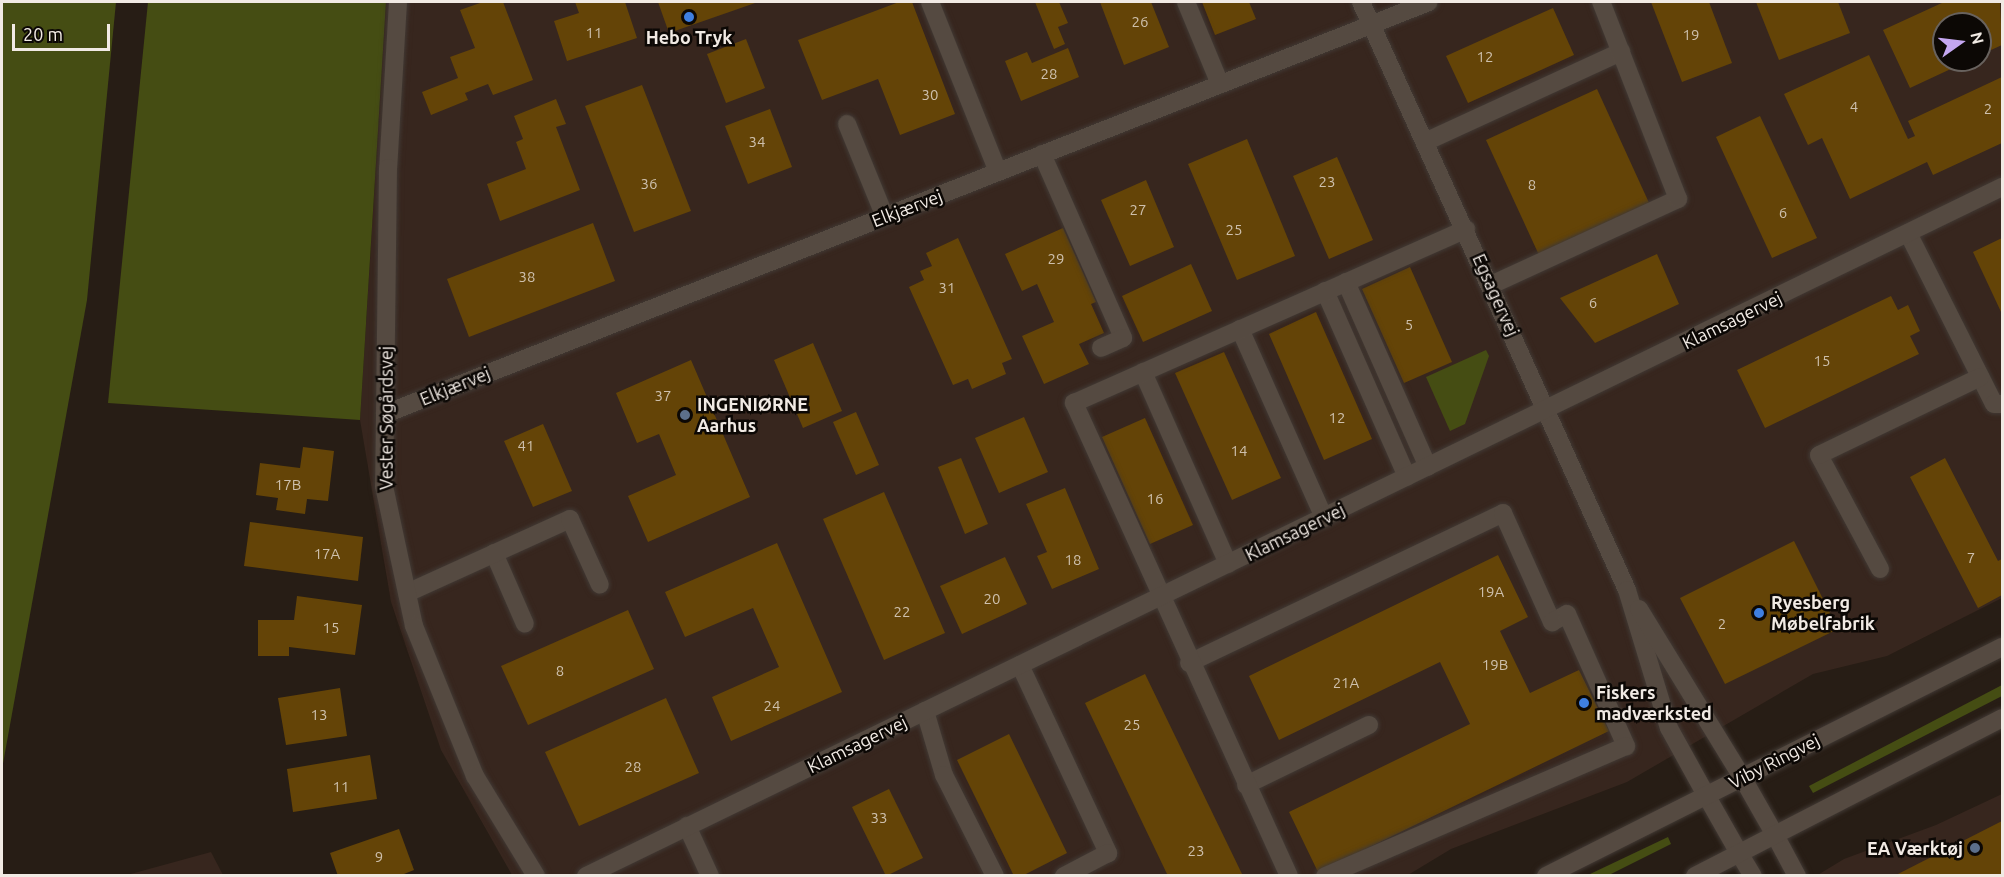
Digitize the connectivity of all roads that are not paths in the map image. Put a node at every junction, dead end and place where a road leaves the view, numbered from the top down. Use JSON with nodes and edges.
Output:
{"nodes":[{"id":1,"x":398,"y":2,"type":"edge"},
{"id":2,"x":930,"y":2,"type":"edge"},
{"id":3,"x":1186,"y":2,"type":"edge"},
{"id":4,"x":1361,"y":2,"type":"edge"},
{"id":5,"x":1429,"y":2,"type":"edge"},
{"id":6,"x":1601,"y":2,"type":"edge"},
{"id":7,"x":1372,"y":24,"type":"junction"},
{"id":8,"x":1622,"y":52,"type":"junction"},
{"id":9,"x":1220,"y":84,"type":"junction"},
{"id":10,"x":847,"y":124,"type":"dead end"},
{"id":11,"x":1425,"y":142,"type":"junction"},
{"id":12,"x":1042,"y":154,"type":"junction"},
{"id":13,"x":998,"y":172,"type":"junction"},
{"id":14,"x":2002,"y":187,"type":"edge"},
{"id":15,"x":885,"y":217,"type":"junction"},
{"id":16,"x":1466,"y":229,"type":"junction"},
{"id":17,"x":1908,"y":233,"type":"junction"},
{"id":18,"x":1346,"y":282,"type":"junction"},
{"id":19,"x":1491,"y":285,"type":"junction"},
{"id":20,"x":1325,"y":291,"type":"junction"},
{"id":21,"x":1240,"y":329,"type":"junction"},
{"id":22,"x":1101,"y":348,"type":"dead end"},
{"id":23,"x":1143,"y":372,"type":"junction"},
{"id":24,"x":1980,"y":377,"type":"junction"},
{"id":25,"x":2002,"y":404,"type":"edge"},
{"id":26,"x":1548,"y":409,"type":"junction"},
{"id":27,"x":385,"y":414,"type":"junction"},
{"id":28,"x":1428,"y":467,"type":"junction"},
{"id":29,"x":1407,"y":477,"type":"junction"},
{"id":30,"x":1324,"y":518,"type":"junction"},
{"id":31,"x":494,"y":553,"type":"junction"},
{"id":32,"x":1228,"y":564,"type":"junction"},
{"id":33,"x":1880,"y":569,"type":"dead end"},
{"id":34,"x":600,"y":585,"type":"dead end"},
{"id":35,"x":1627,"y":590,"type":"junction"},
{"id":36,"x":407,"y":593,"type":"junction"},
{"id":37,"x":1160,"y":597,"type":"junction"},
{"id":38,"x":525,"y":624,"type":"dead end"},
{"id":39,"x":2002,"y":647,"type":"edge"},
{"id":40,"x":1189,"y":663,"type":"junction"},
{"id":41,"x":1020,"y":665,"type":"junction"},
{"id":42,"x":925,"y":711,"type":"junction"},
{"id":43,"x":2002,"y":718,"type":"edge"},
{"id":44,"x":1369,"y":725,"type":"dead end"},
{"id":45,"x":1742,"y":777,"type":"junction"},
{"id":46,"x":1246,"y":785,"type":"junction"},
{"id":47,"x":1706,"y":795,"type":"junction"},
{"id":48,"x":687,"y":826,"type":"junction"},
{"id":49,"x":1775,"y":835,"type":"junction"},
{"id":50,"x":1739,"y":853,"type":"junction"},
{"id":51,"x":536,"y":876,"type":"edge"},
{"id":52,"x":586,"y":876,"type":"edge"},
{"id":53,"x":710,"y":876,"type":"edge"},
{"id":54,"x":995,"y":876,"type":"edge"},
{"id":55,"x":1064,"y":876,"type":"edge"},
{"id":56,"x":1289,"y":876,"type":"edge"},
{"id":57,"x":1325,"y":876,"type":"edge"},
{"id":58,"x":1546,"y":876,"type":"edge"},
{"id":59,"x":1695,"y":876,"type":"edge"},
{"id":60,"x":1753,"y":876,"type":"edge"},
{"id":61,"x":1797,"y":876,"type":"edge"}],
"edges":[{"from":1,"to":27,"type":"street","name":"Vester Søgårdsvej"},
{"from":2,"to":13,"type":"street"},
{"from":3,"to":9,"type":"street"},
{"from":4,"to":7,"type":"street","name":"Egsagervej"},
{"from":5,"to":7,"type":"street","name":"Elkjærvej"},
{"from":6,"to":8,"type":"street"},
{"from":7,"to":9,"type":"street","name":"Elkjærvej"},
{"from":7,"to":11,"type":"street","name":"Egsagervej"},
{"from":8,"to":11,"type":"street"},
{"from":8,"to":19,"type":"street"},
{"from":9,"to":12,"type":"street","name":"Elkjærvej"},
{"from":10,"to":15,"type":"street"},
{"from":11,"to":16,"type":"street","name":"Egsagervej"},
{"from":12,"to":13,"type":"street","name":"Elkjærvej"},
{"from":12,"to":22,"type":"street"},
{"from":13,"to":15,"type":"street","name":"Elkjærvej"},
{"from":14,"to":17,"type":"street","name":"Klamsagervej"},
{"from":15,"to":27,"type":"street","name":"Elkjærvej"},
{"from":16,"to":18,"type":"street"},
{"from":16,"to":19,"type":"street","name":"Egsagervej"},
{"from":17,"to":24,"type":"street"},
{"from":17,"to":26,"type":"street","name":"Klamsagervej"},
{"from":18,"to":20,"type":"street"},
{"from":18,"to":28,"type":"street"},
{"from":19,"to":26,"type":"street","name":"Egsagervej"},
{"from":20,"to":21,"type":"street"},
{"from":20,"to":29,"type":"street"},
{"from":21,"to":23,"type":"street"},
{"from":21,"to":30,"type":"street"},
{"from":23,"to":32,"type":"street"},
{"from":23,"to":37,"type":"street"},
{"from":24,"to":25,"type":"street"},
{"from":24,"to":33,"type":"street"},
{"from":26,"to":28,"type":"street","name":"Klamsagervej"},
{"from":26,"to":35,"type":"street","name":"Egsagervej"},
{"from":27,"to":36,"type":"street","name":"Vester Søgårdsvej"},
{"from":28,"to":29,"type":"street","name":"Klamsagervej"},
{"from":29,"to":30,"type":"street","name":"Klamsagervej"},
{"from":30,"to":32,"type":"street","name":"Klamsagervej"},
{"from":31,"to":34,"type":"street"},
{"from":31,"to":36,"type":"street"},
{"from":31,"to":38,"type":"street"},
{"from":32,"to":37,"type":"street","name":"Klamsagervej"},
{"from":35,"to":45,"type":"street","name":"Egsagervej"},
{"from":35,"to":47,"type":"street","name":"Egsagervej"},
{"from":36,"to":51,"type":"street","name":"Vester Søgårdsvej"},
{"from":37,"to":40,"type":"street"},
{"from":37,"to":41,"type":"street","name":"Klamsagervej"},
{"from":39,"to":45,"type":"street","name":"Viby Ringvej"},
{"from":40,"to":46,"type":"street"},
{"from":40,"to":57,"type":"street"},
{"from":41,"to":42,"type":"street","name":"Klamsagervej"},
{"from":41,"to":55,"type":"street"},
{"from":42,"to":48,"type":"street","name":"Klamsagervej"},
{"from":42,"to":54,"type":"street"},
{"from":43,"to":49,"type":"street"},
{"from":44,"to":46,"type":"street"},
{"from":45,"to":47,"type":"street","name":"Viby Ringvej"},
{"from":45,"to":49,"type":"street","name":"Egsagervej"},
{"from":46,"to":56,"type":"street"},
{"from":47,"to":50,"type":"street","name":"Egsagervej"},
{"from":47,"to":58,"type":"street","name":"Viby Ringvej"},
{"from":48,"to":52,"type":"street","name":"Klamsagervej"},
{"from":48,"to":53,"type":"street"},
{"from":49,"to":50,"type":"street"},
{"from":49,"to":61,"type":"street","name":"Egsagervej"},
{"from":50,"to":59,"type":"street"},
{"from":50,"to":60,"type":"street","name":"Egsagervej"}]}
